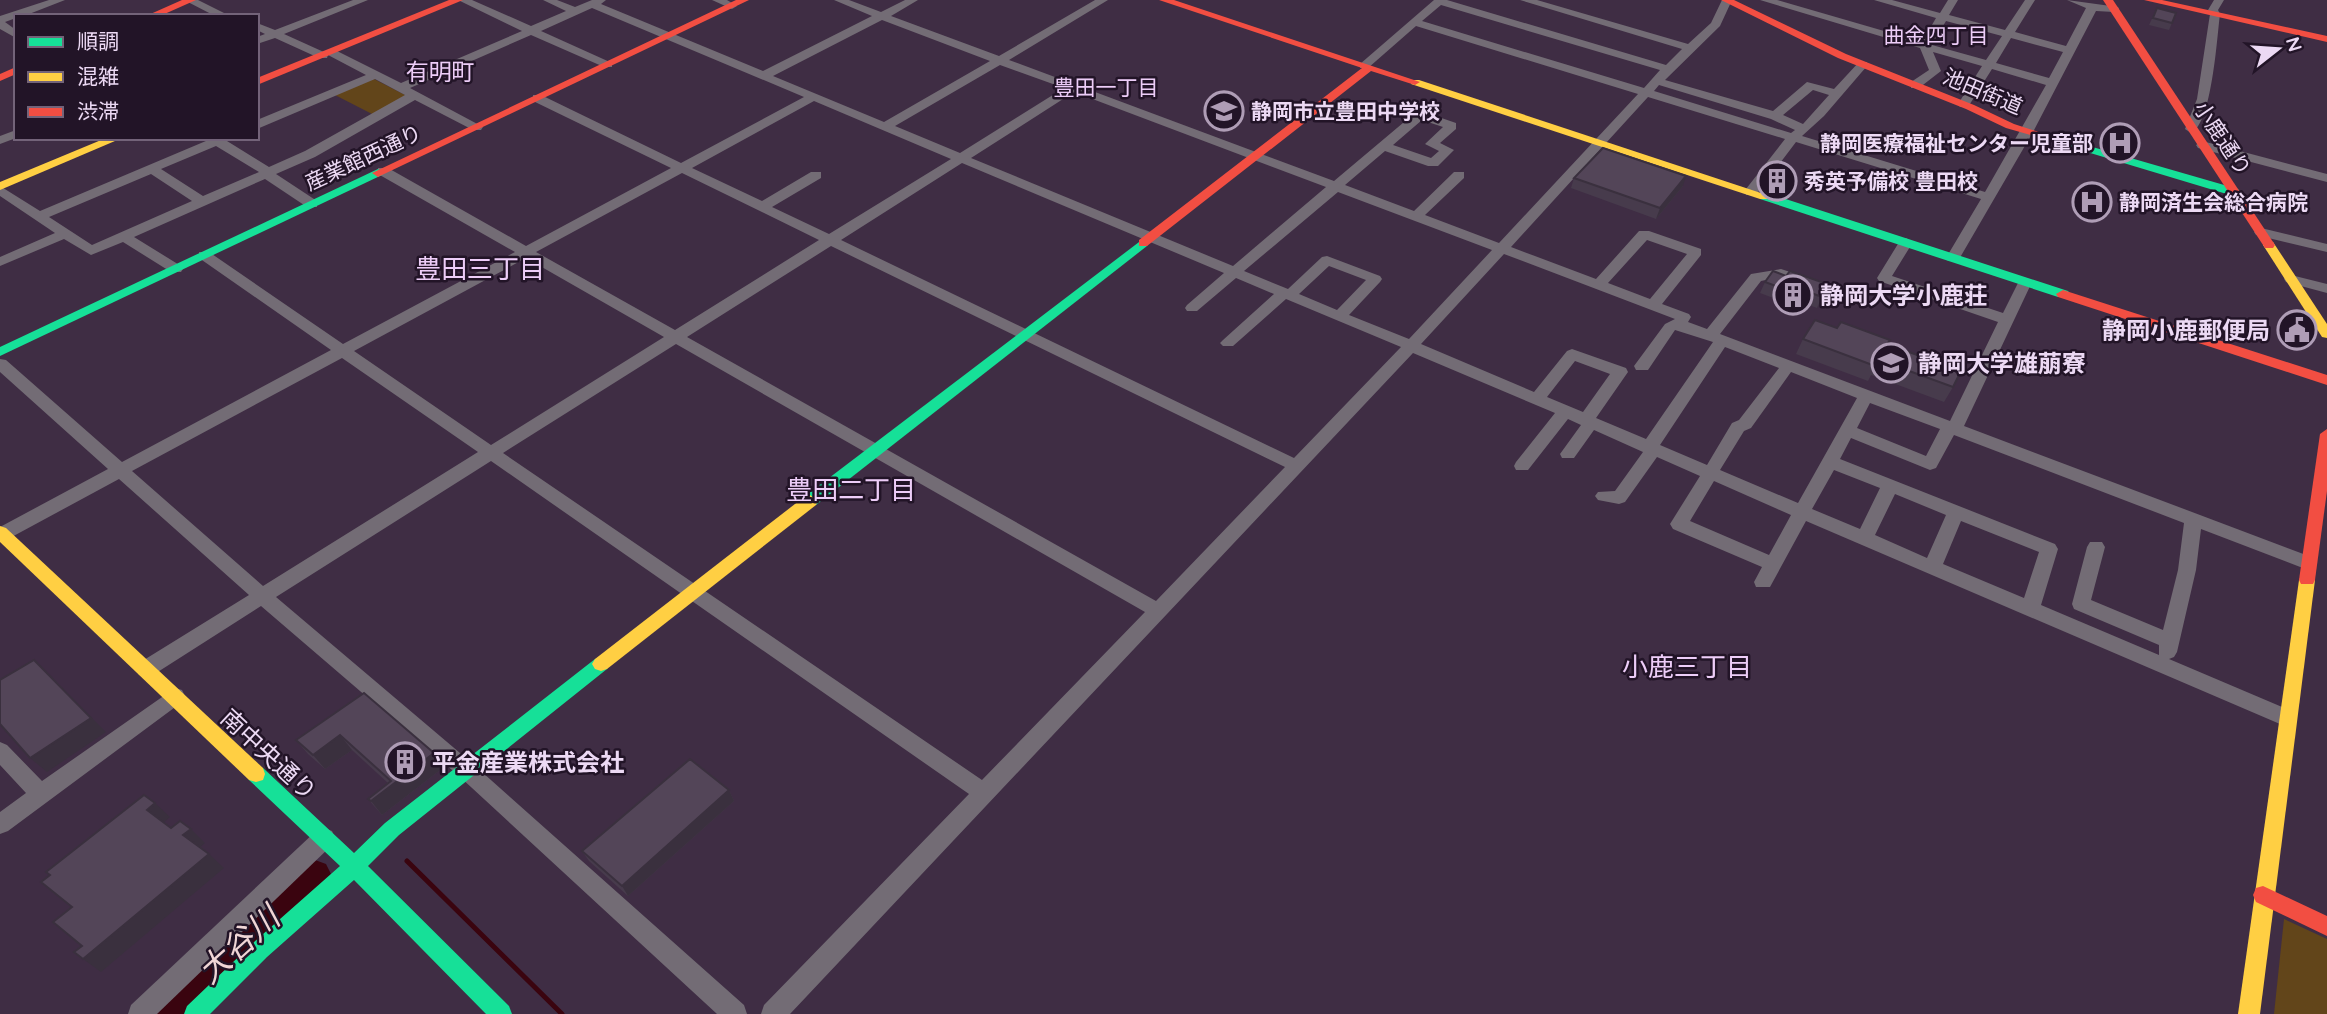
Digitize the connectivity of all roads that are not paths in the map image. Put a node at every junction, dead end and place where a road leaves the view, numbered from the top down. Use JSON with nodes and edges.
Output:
{"nodes":[{"id":1,"x":60,"y":0,"type":"edge"},
{"id":2,"x":190,"y":0,"type":"edge"},
{"id":3,"x":363,"y":0,"type":"edge"},
{"id":4,"x":460,"y":0,"type":"edge"},
{"id":5,"x":548,"y":0,"type":"edge"},
{"id":6,"x":839,"y":0,"type":"edge"},
{"id":7,"x":913,"y":0,"type":"edge"},
{"id":8,"x":1104,"y":0,"type":"edge"},
{"id":9,"x":1164,"y":0,"type":"edge"},
{"id":10,"x":1440,"y":0,"type":"edge"},
{"id":11,"x":1525,"y":0,"type":"edge"},
{"id":12,"x":1726,"y":0,"type":"edge"},
{"id":13,"x":1765,"y":0,"type":"edge"},
{"id":14,"x":1879,"y":0,"type":"edge"},
{"id":15,"x":1953,"y":0,"type":"edge"},
{"id":16,"x":2030,"y":0,"type":"edge"},
{"id":17,"x":2072,"y":0,"type":"edge"},
{"id":18,"x":2149,"y":0,"type":"edge"},
{"id":19,"x":596,"y":2,"type":"edge"},
{"id":20,"x":731,"y":2,"type":"edge"},
{"id":21,"x":2111,"y":5,"type":"edge"},
{"id":22,"x":2092,"y":7,"type":"junction"},
{"id":23,"x":2217,"y":7,"type":"edge"},
{"id":24,"x":575,"y":11,"type":"junction"},
{"id":25,"x":22,"y":14,"type":"edge"},
{"id":26,"x":156,"y":14,"type":"edge"},
{"id":27,"x":221,"y":14,"type":"edge"},
{"id":28,"x":882,"y":15,"type":"junction"},
{"id":29,"x":1943,"y":17,"type":"junction"},
{"id":30,"x":0,"y":22,"type":"edge"},
{"id":31,"x":1413,"y":22,"type":"junction"},
{"id":32,"x":259,"y":27,"type":"edge"},
{"id":33,"x":531,"y":30,"type":"junction"},
{"id":34,"x":14,"y":33,"type":"edge"},
{"id":35,"x":277,"y":33,"type":"junction"},
{"id":36,"x":2008,"y":34,"type":"junction"},
{"id":37,"x":670,"y":36,"type":"junction"},
{"id":38,"x":2327,"y":38,"type":"edge"},
{"id":39,"x":259,"y":40,"type":"edge"},
{"id":40,"x":1925,"y":47,"type":"junction"},
{"id":41,"x":1690,"y":48,"type":"junction"},
{"id":42,"x":2069,"y":50,"type":"junction"},
{"id":43,"x":327,"y":54,"type":"junction"},
{"id":44,"x":1001,"y":59,"type":"junction"},
{"id":45,"x":1863,"y":64,"type":"junction"},
{"id":46,"x":608,"y":65,"type":"junction"},
{"id":47,"x":1989,"y":65,"type":"junction"},
{"id":48,"x":1366,"y":67,"type":"junction"},
{"id":49,"x":1668,"y":69,"type":"junction"},
{"id":50,"x":376,"y":75,"type":"junction"},
{"id":51,"x":765,"y":75,"type":"junction"},
{"id":52,"x":259,"y":81,"type":"edge"},
{"id":53,"x":1657,"y":81,"type":"junction"},
{"id":54,"x":2053,"y":83,"type":"junction"},
{"id":55,"x":1915,"y":85,"type":"junction"},
{"id":56,"x":1074,"y":87,"type":"junction"},
{"id":57,"x":400,"y":88,"type":"junction"},
{"id":58,"x":1646,"y":92,"type":"junction"},
{"id":59,"x":1838,"y":94,"type":"junction"},
{"id":60,"x":414,"y":95,"type":"junction"},
{"id":61,"x":815,"y":96,"type":"junction"},
{"id":62,"x":537,"y":98,"type":"junction"},
{"id":63,"x":1964,"y":104,"type":"junction"},
{"id":64,"x":1775,"y":116,"type":"junction"},
{"id":65,"x":259,"y":124,"type":"edge"},
{"id":66,"x":886,"y":126,"type":"junction"},
{"id":67,"x":477,"y":127,"type":"junction"},
{"id":68,"x":2191,"y":128,"type":"junction"},
{"id":69,"x":2027,"y":132,"type":"junction"},
{"id":70,"x":1799,"y":133,"type":"junction"},
{"id":71,"x":111,"y":140,"type":"edge"},
{"id":72,"x":221,"y":140,"type":"edge"},
{"id":73,"x":1600,"y":142,"type":"junction"},
{"id":74,"x":2202,"y":145,"type":"junction"},
{"id":75,"x":1384,"y":146,"type":"junction"},
{"id":76,"x":1255,"y":155,"type":"junction"},
{"id":77,"x":961,"y":158,"type":"junction"},
{"id":78,"x":683,"y":167,"type":"junction"},
{"id":79,"x":152,"y":169,"type":"junction"},
{"id":80,"x":383,"y":171,"type":"junction"},
{"id":81,"x":268,"y":173,"type":"junction"},
{"id":82,"x":816,"y":174,"type":"dead end"},
{"id":83,"x":1460,"y":175,"type":"dead end"},
{"id":84,"x":2327,"y":178,"type":"edge"},
{"id":85,"x":1336,"y":185,"type":"junction"},
{"id":86,"x":0,"y":188,"type":"edge"},
{"id":87,"x":2234,"y":191,"type":"junction"},
{"id":88,"x":1751,"y":192,"type":"junction"},
{"id":89,"x":1989,"y":197,"type":"junction"},
{"id":90,"x":203,"y":202,"type":"junction"},
{"id":91,"x":312,"y":204,"type":"junction"},
{"id":92,"x":762,"y":207,"type":"junction"},
{"id":93,"x":1417,"y":215,"type":"junction"},
{"id":94,"x":40,"y":216,"type":"junction"},
{"id":95,"x":2260,"y":232,"type":"junction"},
{"id":96,"x":65,"y":234,"type":"junction"},
{"id":97,"x":124,"y":237,"type":"junction"},
{"id":98,"x":1151,"y":237,"type":"junction"},
{"id":99,"x":831,"y":240,"type":"junction"},
{"id":100,"x":1906,"y":242,"type":"junction"},
{"id":101,"x":1503,"y":247,"type":"junction"},
{"id":102,"x":2327,"y":248,"type":"edge"},
{"id":103,"x":528,"y":251,"type":"junction"},
{"id":104,"x":204,"y":255,"type":"junction"},
{"id":105,"x":1953,"y":258,"type":"junction"},
{"id":106,"x":0,"y":262,"type":"edge"},
{"id":107,"x":176,"y":269,"type":"junction"},
{"id":108,"x":1234,"y":272,"type":"junction"},
{"id":109,"x":2291,"y":279,"type":"junction"},
{"id":110,"x":2025,"y":282,"type":"junction"},
{"id":111,"x":1599,"y":284,"type":"junction"},
{"id":112,"x":2327,"y":289,"type":"edge"},
{"id":113,"x":1831,"y":290,"type":"edge"},
{"id":114,"x":1287,"y":294,"type":"junction"},
{"id":115,"x":1653,"y":305,"type":"junction"},
{"id":116,"x":1192,"y":308,"type":"dead end"},
{"id":117,"x":1339,"y":316,"type":"junction"},
{"id":118,"x":2005,"y":319,"type":"junction"},
{"id":119,"x":1679,"y":324,"type":"junction"},
{"id":120,"x":2327,"y":334,"type":"edge"},
{"id":121,"x":676,"y":335,"type":"junction"},
{"id":122,"x":1026,"y":335,"type":"junction"},
{"id":123,"x":1716,"y":338,"type":"junction"},
{"id":124,"x":1228,"y":343,"type":"dead end"},
{"id":125,"x":1411,"y":346,"type":"junction"},
{"id":126,"x":342,"y":351,"type":"junction"},
{"id":127,"x":0,"y":352,"type":"edge"},
{"id":128,"x":0,"y":364,"type":"edge"},
{"id":129,"x":1642,"y":366,"type":"dead end"},
{"id":130,"x":1788,"y":366,"type":"junction"},
{"id":131,"x":2327,"y":380,"type":"edge"},
{"id":132,"x":1866,"y":396,"type":"junction"},
{"id":133,"x":1536,"y":400,"type":"junction"},
{"id":134,"x":1565,"y":412,"type":"junction"},
{"id":135,"x":1588,"y":422,"type":"junction"},
{"id":136,"x":1952,"y":428,"type":"junction"},
{"id":137,"x":1846,"y":430,"type":"junction"},
{"id":138,"x":2327,"y":434,"type":"edge"},
{"id":139,"x":1651,"y":449,"type":"junction"},
{"id":140,"x":876,"y":450,"type":"junction"},
{"id":141,"x":490,"y":453,"type":"junction"},
{"id":142,"x":1568,"y":454,"type":"dead end"},
{"id":143,"x":1828,"y":461,"type":"junction"},
{"id":144,"x":1297,"y":466,"type":"junction"},
{"id":145,"x":1522,"y":466,"type":"dead end"},
{"id":146,"x":120,"y":470,"type":"junction"},
{"id":147,"x":1708,"y":473,"type":"junction"},
{"id":148,"x":1890,"y":486,"type":"junction"},
{"id":149,"x":1604,"y":496,"type":"dead end"},
{"id":150,"x":1956,"y":512,"type":"junction"},
{"id":151,"x":1802,"y":513,"type":"junction"},
{"id":152,"x":2194,"y":518,"type":"junction"},
{"id":153,"x":1,"y":533,"type":"edge"},
{"id":154,"x":1864,"y":539,"type":"junction"},
{"id":155,"x":2096,"y":547,"type":"dead end"},
{"id":156,"x":2308,"y":563,"type":"junction"},
{"id":157,"x":1772,"y":564,"type":"junction"},
{"id":158,"x":1931,"y":568,"type":"junction"},
{"id":159,"x":1763,"y":583,"type":"dead end"},
{"id":160,"x":691,"y":593,"type":"junction"},
{"id":161,"x":262,"y":596,"type":"junction"},
{"id":162,"x":2029,"y":609,"type":"junction"},
{"id":163,"x":1158,"y":611,"type":"junction"},
{"id":164,"x":2169,"y":640,"type":"junction"},
{"id":165,"x":2163,"y":665,"type":"junction"},
{"id":166,"x":146,"y":669,"type":"junction"},
{"id":167,"x":174,"y":696,"type":"junction"},
{"id":168,"x":2287,"y":718,"type":"junction"},
{"id":169,"x":0,"y":751,"type":"edge"},
{"id":170,"x":466,"y":770,"type":"junction"},
{"id":171,"x":984,"y":793,"type":"junction"},
{"id":172,"x":40,"y":794,"type":"junction"},
{"id":173,"x":0,"y":824,"type":"edge"},
{"id":174,"x":324,"y":838,"type":"junction"},
{"id":175,"x":352,"y":865,"type":"junction"},
{"id":176,"x":2263,"y":895,"type":"junction"},
{"id":177,"x":2327,"y":926,"type":"edge"},
{"id":178,"x":140,"y":1014,"type":"edge"},
{"id":179,"x":195,"y":1014,"type":"edge"},
{"id":180,"x":501,"y":1014,"type":"edge"},
{"id":181,"x":735,"y":1014,"type":"edge"},
{"id":182,"x":773,"y":1014,"type":"edge"},
{"id":183,"x":2249,"y":1014,"type":"edge"}],
"edges":[{"from":1,"to":25,"type":"street"},
{"from":2,"to":26,"type":"street"},
{"from":2,"to":27,"type":"street"},
{"from":3,"to":35,"type":"street"},
{"from":4,"to":33,"type":"street"},
{"from":4,"to":43,"type":"street"},
{"from":5,"to":24,"type":"street"},
{"from":6,"to":28,"type":"street"},
{"from":7,"to":28,"type":"street"},
{"from":8,"to":44,"type":"street"},
{"from":9,"to":48,"type":"street"},
{"from":10,"to":31,"type":"street"},
{"from":10,"to":49,"type":"street"},
{"from":11,"to":41,"type":"street"},
{"from":12,"to":41,"type":"street"},
{"from":12,"to":45,"type":"street","name":"池田街道"},
{"from":13,"to":40,"type":"street"},
{"from":14,"to":29,"type":"street"},
{"from":15,"to":29,"type":"street"},
{"from":16,"to":36,"type":"street"},
{"from":17,"to":22,"type":"street"},
{"from":18,"to":23,"type":"street"},
{"from":19,"to":24,"type":"street"},
{"from":19,"to":37,"type":"street"},
{"from":20,"to":37,"type":"street","name":"産業館西通り"},
{"from":21,"to":22,"type":"street"},
{"from":21,"to":68,"type":"street","name":"小鹿通り"},
{"from":22,"to":42,"type":"street"},
{"from":23,"to":38,"type":"street"},
{"from":23,"to":68,"type":"street"},
{"from":24,"to":33,"type":"street"},
{"from":28,"to":44,"type":"street"},
{"from":28,"to":51,"type":"street"},
{"from":29,"to":36,"type":"street"},
{"from":29,"to":40,"type":"street"},
{"from":30,"to":34,"type":"street"},
{"from":31,"to":48,"type":"street"},
{"from":31,"to":58,"type":"street"},
{"from":32,"to":35,"type":"street"},
{"from":33,"to":46,"type":"street"},
{"from":33,"to":57,"type":"street"},
{"from":35,"to":39,"type":"street"},
{"from":35,"to":43,"type":"street"},
{"from":36,"to":42,"type":"street"},
{"from":36,"to":47,"type":"street"},
{"from":37,"to":46,"type":"street","name":"産業館西通り"},
{"from":37,"to":51,"type":"street"},
{"from":40,"to":47,"type":"street"},
{"from":40,"to":55,"type":"street"},
{"from":41,"to":49,"type":"street"},
{"from":42,"to":54,"type":"street"},
{"from":43,"to":50,"type":"street"},
{"from":43,"to":52,"type":"street"},
{"from":44,"to":56,"type":"street"},
{"from":44,"to":66,"type":"street"},
{"from":45,"to":55,"type":"street","name":"池田街道"},
{"from":45,"to":59,"type":"street"},
{"from":46,"to":62,"type":"street","name":"産業館西通り"},
{"from":47,"to":54,"type":"street"},
{"from":47,"to":63,"type":"street"},
{"from":48,"to":73,"type":"street"},
{"from":48,"to":76,"type":"street"},
{"from":49,"to":53,"type":"street"},
{"from":50,"to":57,"type":"street"},
{"from":50,"to":65,"type":"street"},
{"from":51,"to":61,"type":"street"},
{"from":53,"to":58,"type":"street"},
{"from":53,"to":64,"type":"street"},
{"from":54,"to":69,"type":"street"},
{"from":55,"to":63,"type":"street","name":"池田街道"},
{"from":56,"to":76,"type":"street"},
{"from":56,"to":77,"type":"street"},
{"from":57,"to":60,"type":"street"},
{"from":58,"to":70,"type":"street"},
{"from":58,"to":73,"type":"street"},
{"from":59,"to":64,"type":"street"},
{"from":59,"to":70,"type":"street"},
{"from":60,"to":67,"type":"street"},
{"from":60,"to":81,"type":"street"},
{"from":61,"to":66,"type":"street"},
{"from":61,"to":78,"type":"street"},
{"from":62,"to":67,"type":"street","name":"産業館西通り"},
{"from":62,"to":78,"type":"street"},
{"from":63,"to":69,"type":"street","name":"池田街道"},
{"from":64,"to":70,"type":"street"},
{"from":66,"to":77,"type":"street"},
{"from":67,"to":80,"type":"street","name":"産業館西通り"},
{"from":68,"to":74,"type":"street","name":"小鹿通り"},
{"from":69,"to":87,"type":"street","name":"池田街道"},
{"from":69,"to":89,"type":"street"},
{"from":70,"to":88,"type":"street"},
{"from":70,"to":89,"type":"street"},
{"from":71,"to":86,"type":"street"},
{"from":72,"to":79,"type":"street"},
{"from":72,"to":81,"type":"street"},
{"from":73,"to":88,"type":"street"},
{"from":73,"to":101,"type":"street"},
{"from":74,"to":84,"type":"street"},
{"from":74,"to":87,"type":"street","name":"小鹿通り"},
{"from":75,"to":75,"type":"street"},
{"from":75,"to":85,"type":"street"},
{"from":76,"to":85,"type":"street"},
{"from":76,"to":98,"type":"street"},
{"from":77,"to":98,"type":"street"},
{"from":77,"to":99,"type":"street"},
{"from":78,"to":92,"type":"street"},
{"from":78,"to":103,"type":"street"},
{"from":79,"to":90,"type":"street"},
{"from":79,"to":94,"type":"street"},
{"from":80,"to":91,"type":"street","name":"産業館西通り"},
{"from":80,"to":103,"type":"street"},
{"from":81,"to":90,"type":"street"},
{"from":81,"to":91,"type":"street"},
{"from":82,"to":92,"type":"street"},
{"from":83,"to":93,"type":"street"},
{"from":85,"to":93,"type":"street"},
{"from":85,"to":108,"type":"street"},
{"from":86,"to":94,"type":"street"},
{"from":87,"to":95,"type":"street","name":"小鹿通り"},
{"from":88,"to":100,"type":"street"},
{"from":89,"to":105,"type":"street"},
{"from":90,"to":97,"type":"street"},
{"from":91,"to":104,"type":"street","name":"産業館西通り"},
{"from":92,"to":99,"type":"street"},
{"from":93,"to":101,"type":"street"},
{"from":94,"to":96,"type":"street"},
{"from":95,"to":102,"type":"street"},
{"from":95,"to":109,"type":"street","name":"小鹿通り"},
{"from":96,"to":97,"type":"street"},
{"from":96,"to":106,"type":"street"},
{"from":97,"to":107,"type":"street"},
{"from":98,"to":108,"type":"street"},
{"from":98,"to":122,"type":"street"},
{"from":99,"to":121,"type":"street"},
{"from":99,"to":122,"type":"street"},
{"from":100,"to":105,"type":"street"},
{"from":100,"to":118,"type":"street"},
{"from":101,"to":111,"type":"street"},
{"from":101,"to":125,"type":"street"},
{"from":103,"to":121,"type":"street"},
{"from":103,"to":126,"type":"street"},
{"from":104,"to":107,"type":"street","name":"産業館西通り"},
{"from":104,"to":126,"type":"street"},
{"from":105,"to":110,"type":"street"},
{"from":107,"to":127,"type":"street","name":"産業館西通り"},
{"from":108,"to":114,"type":"street"},
{"from":108,"to":116,"type":"street"},
{"from":109,"to":112,"type":"street"},
{"from":109,"to":120,"type":"street","name":"小鹿通り"},
{"from":110,"to":118,"type":"street"},
{"from":110,"to":131,"type":"street"},
{"from":111,"to":115,"type":"street"},
{"from":111,"to":115,"type":"street"},
{"from":113,"to":123,"type":"street"},
{"from":114,"to":117,"type":"street"},
{"from":114,"to":117,"type":"street"},
{"from":114,"to":124,"type":"street"},
{"from":115,"to":119,"type":"street"},
{"from":117,"to":125,"type":"street"},
{"from":118,"to":136,"type":"street"},
{"from":119,"to":123,"type":"street"},
{"from":119,"to":129,"type":"street"},
{"from":121,"to":140,"type":"street"},
{"from":121,"to":141,"type":"street"},
{"from":122,"to":140,"type":"street"},
{"from":122,"to":144,"type":"street"},
{"from":123,"to":130,"type":"street"},
{"from":123,"to":139,"type":"street"},
{"from":125,"to":133,"type":"street"},
{"from":125,"to":144,"type":"street"},
{"from":126,"to":141,"type":"street"},
{"from":126,"to":146,"type":"street"},
{"from":128,"to":146,"type":"street"},
{"from":130,"to":132,"type":"street"},
{"from":130,"to":147,"type":"street"},
{"from":132,"to":136,"type":"street"},
{"from":132,"to":137,"type":"street"},
{"from":133,"to":134,"type":"street"},
{"from":133,"to":135,"type":"street"},
{"from":134,"to":135,"type":"street"},
{"from":134,"to":145,"type":"street"},
{"from":135,"to":139,"type":"street"},
{"from":135,"to":142,"type":"street"},
{"from":136,"to":137,"type":"street"},
{"from":136,"to":152,"type":"street"},
{"from":137,"to":143,"type":"street"},
{"from":138,"to":156,"type":"street"},
{"from":139,"to":147,"type":"street"},
{"from":139,"to":149,"type":"street"},
{"from":140,"to":160,"type":"street"},
{"from":140,"to":163,"type":"street"},
{"from":141,"to":160,"type":"street"},
{"from":141,"to":161,"type":"street"},
{"from":143,"to":148,"type":"street"},
{"from":143,"to":151,"type":"street"},
{"from":144,"to":163,"type":"street"},
{"from":146,"to":153,"type":"street"},
{"from":146,"to":161,"type":"street"},
{"from":147,"to":151,"type":"street"},
{"from":147,"to":157,"type":"street"},
{"from":148,"to":150,"type":"street"},
{"from":148,"to":154,"type":"street"},
{"from":150,"to":158,"type":"street"},
{"from":150,"to":162,"type":"street"},
{"from":151,"to":154,"type":"street"},
{"from":151,"to":157,"type":"street"},
{"from":152,"to":156,"type":"street"},
{"from":152,"to":164,"type":"street"},
{"from":153,"to":166,"type":"street","name":"南中央通り"},
{"from":154,"to":158,"type":"street"},
{"from":155,"to":164,"type":"street"},
{"from":156,"to":168,"type":"street"},
{"from":157,"to":159,"type":"street"},
{"from":158,"to":162,"type":"street"},
{"from":160,"to":170,"type":"street"},
{"from":160,"to":171,"type":"street"},
{"from":161,"to":166,"type":"street"},
{"from":161,"to":170,"type":"street"},
{"from":162,"to":165,"type":"street"},
{"from":163,"to":171,"type":"street"},
{"from":164,"to":165,"type":"street"},
{"from":165,"to":168,"type":"street"},
{"from":166,"to":167,"type":"street","name":"南中央通り"},
{"from":167,"to":172,"type":"street"},
{"from":167,"to":174,"type":"street","name":"南中央通り"},
{"from":168,"to":176,"type":"street"},
{"from":169,"to":172,"type":"street"},
{"from":170,"to":175,"type":"street"},
{"from":170,"to":181,"type":"street"},
{"from":171,"to":182,"type":"street"},
{"from":172,"to":173,"type":"street"},
{"from":174,"to":175,"type":"street","name":"南中央通り"},
{"from":174,"to":178,"type":"street"},
{"from":175,"to":179,"type":"street"},
{"from":175,"to":180,"type":"street","name":"南中央通り"},
{"from":176,"to":177,"type":"street"},
{"from":176,"to":183,"type":"street"}]}
